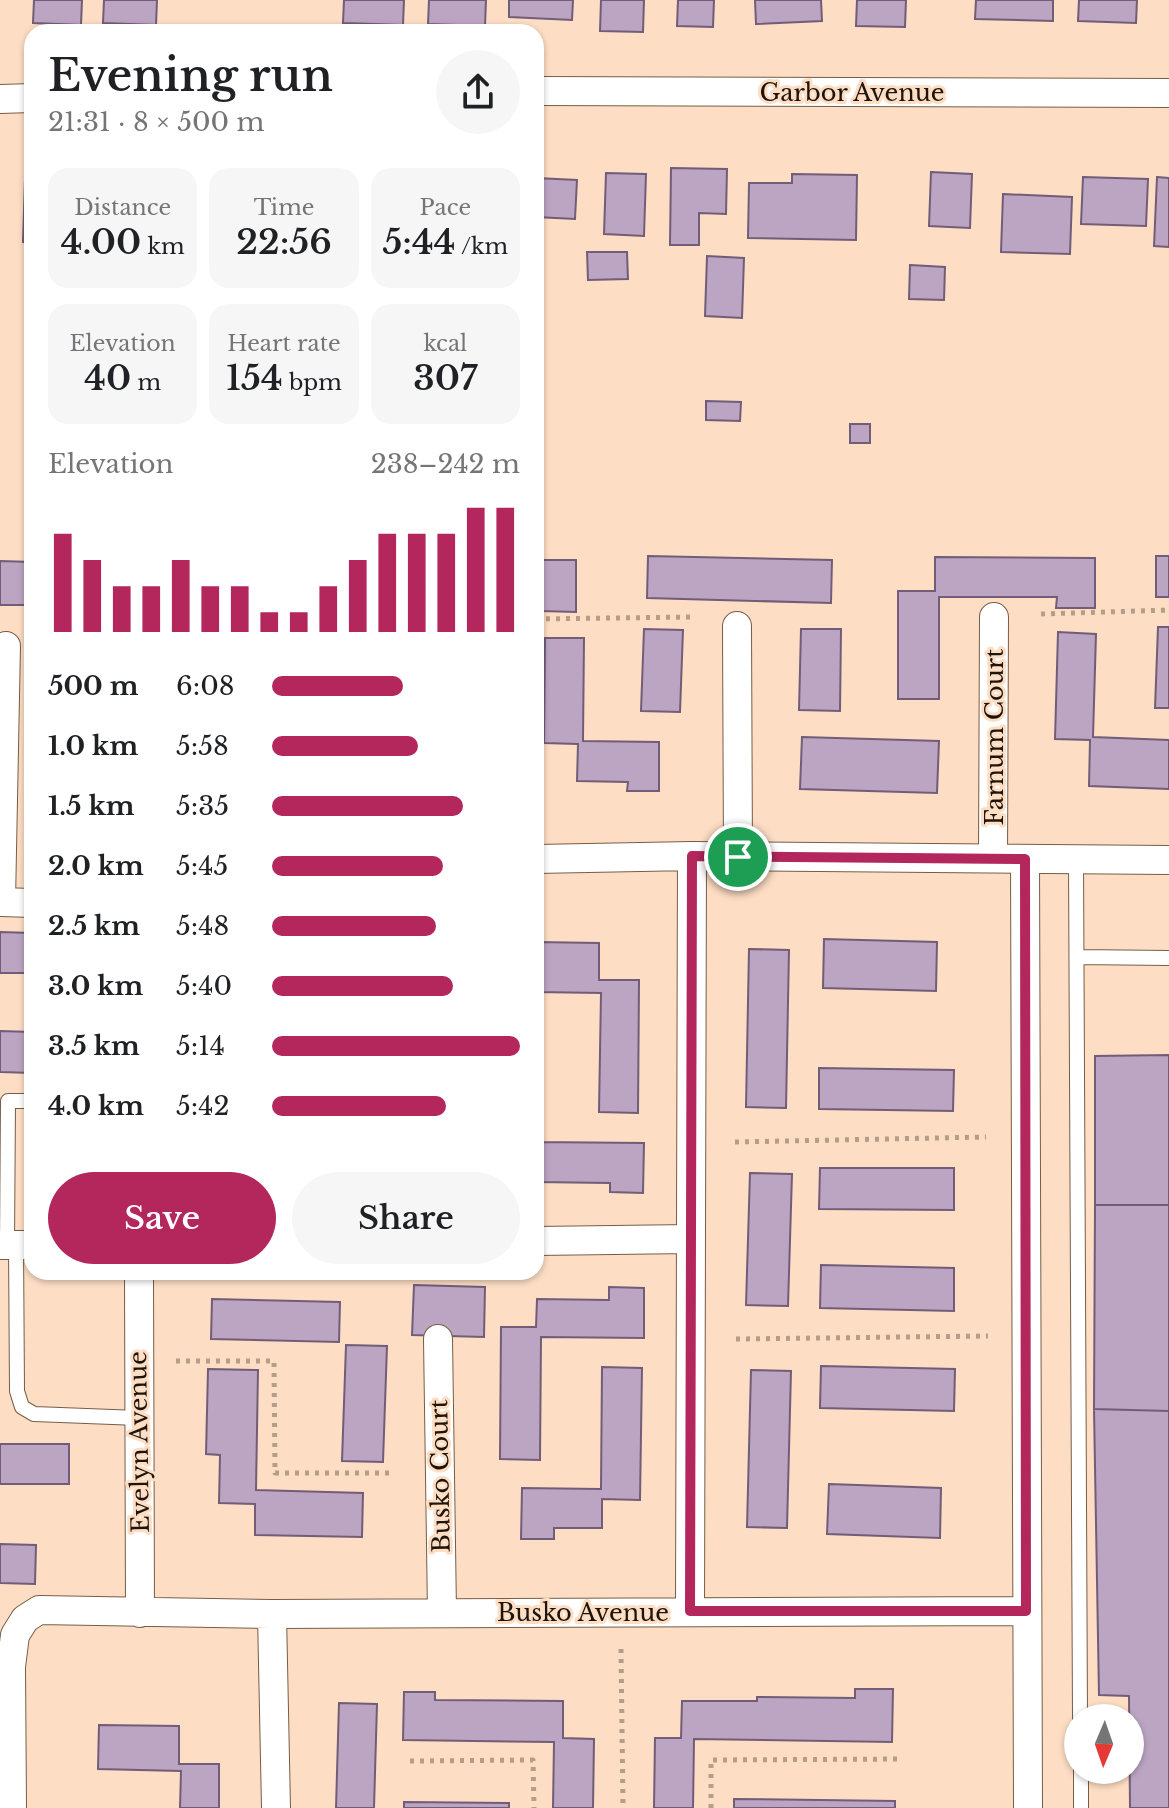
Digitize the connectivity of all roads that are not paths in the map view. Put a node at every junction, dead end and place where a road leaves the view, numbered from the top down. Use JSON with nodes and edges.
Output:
{"nodes":[{"id":1,"x":544,"y":91,"type":"edge"},
{"id":2,"x":1169,"y":93,"type":"edge"},
{"id":3,"x":24,"y":98,"type":"edge"},
{"id":4,"x":0,"y":99,"type":"edge"},
{"id":5,"x":994,"y":617,"type":"dead end"},
{"id":6,"x":737,"y":626,"type":"dead end"},
{"id":7,"x":6,"y":646,"type":"dead end"},
{"id":8,"x":692,"y":856,"type":"junction"},
{"id":9,"x":738,"y":857,"type":"junction"},
{"id":10,"x":993,"y":858,"type":"junction"},
{"id":11,"x":544,"y":859,"type":"edge"},
{"id":12,"x":1025,"y":859,"type":"junction"},
{"id":13,"x":1076,"y":859,"type":"junction"},
{"id":14,"x":1169,"y":860,"type":"edge"},
{"id":15,"x":24,"y":903,"type":"edge"},
{"id":16,"x":1077,"y":957,"type":"junction"},
{"id":17,"x":1169,"y":958,"type":"edge"},
{"id":18,"x":24,"y":1101,"type":"edge"},
{"id":19,"x":690,"y":1239,"type":"junction"},
{"id":20,"x":544,"y":1241,"type":"edge"},
{"id":21,"x":14,"y":1245,"type":"edge"},
{"id":22,"x":139,"y":1280,"type":"edge"},
{"id":23,"x":438,"y":1339,"type":"dead end"},
{"id":24,"x":139,"y":1418,"type":"junction"},
{"id":25,"x":690,"y":1611,"type":"junction"},
{"id":26,"x":1026,"y":1611,"type":"junction"},
{"id":27,"x":140,"y":1613,"type":"junction"},
{"id":28,"x":442,"y":1613,"type":"junction"},
{"id":29,"x":272,"y":1614,"type":"junction"},
{"id":30,"x":1080,"y":1704,"type":"edge"},
{"id":31,"x":1081,"y":1784,"type":"edge"},
{"id":32,"x":12,"y":1808,"type":"edge"},
{"id":33,"x":276,"y":1808,"type":"edge"},
{"id":34,"x":1028,"y":1808,"type":"edge"},
{"id":35,"x":1081,"y":1808,"type":"edge"}],
"edges":[{"from":1,"to":2,"type":"street","name":"Garbor Avenue"},
{"from":3,"to":4,"type":"street"},
{"from":5,"to":10,"type":"street","name":"Farnum Court"},
{"from":6,"to":9,"type":"street"},
{"from":7,"to":15,"type":"street"},
{"from":8,"to":9,"type":"street"},
{"from":8,"to":11,"type":"street"},
{"from":8,"to":19,"type":"street"},
{"from":9,"to":10,"type":"street"},
{"from":10,"to":12,"type":"street"},
{"from":12,"to":13,"type":"street"},
{"from":12,"to":26,"type":"street"},
{"from":13,"to":14,"type":"street"},
{"from":13,"to":16,"type":"lane"},
{"from":16,"to":17,"type":"lane"},
{"from":16,"to":30,"type":"lane"},
{"from":18,"to":21,"type":"lane"},
{"from":19,"to":20,"type":"street"},
{"from":19,"to":25,"type":"street"},
{"from":21,"to":24,"type":"lane"},
{"from":22,"to":24,"type":"street","name":"Evelyn Avenue"},
{"from":23,"to":28,"type":"street","name":"Busko Court"},
{"from":24,"to":27,"type":"street","name":"Evelyn Avenue"},
{"from":25,"to":26,"type":"street","name":"Busko Avenue"},
{"from":25,"to":28,"type":"street","name":"Busko Avenue"},
{"from":26,"to":34,"type":"street"},
{"from":27,"to":29,"type":"street","name":"Busko Avenue"},
{"from":27,"to":32,"type":"street","name":"Busko Avenue"},
{"from":28,"to":29,"type":"street","name":"Busko Avenue"},
{"from":29,"to":33,"type":"street"},
{"from":31,"to":35,"type":"lane"}]}
